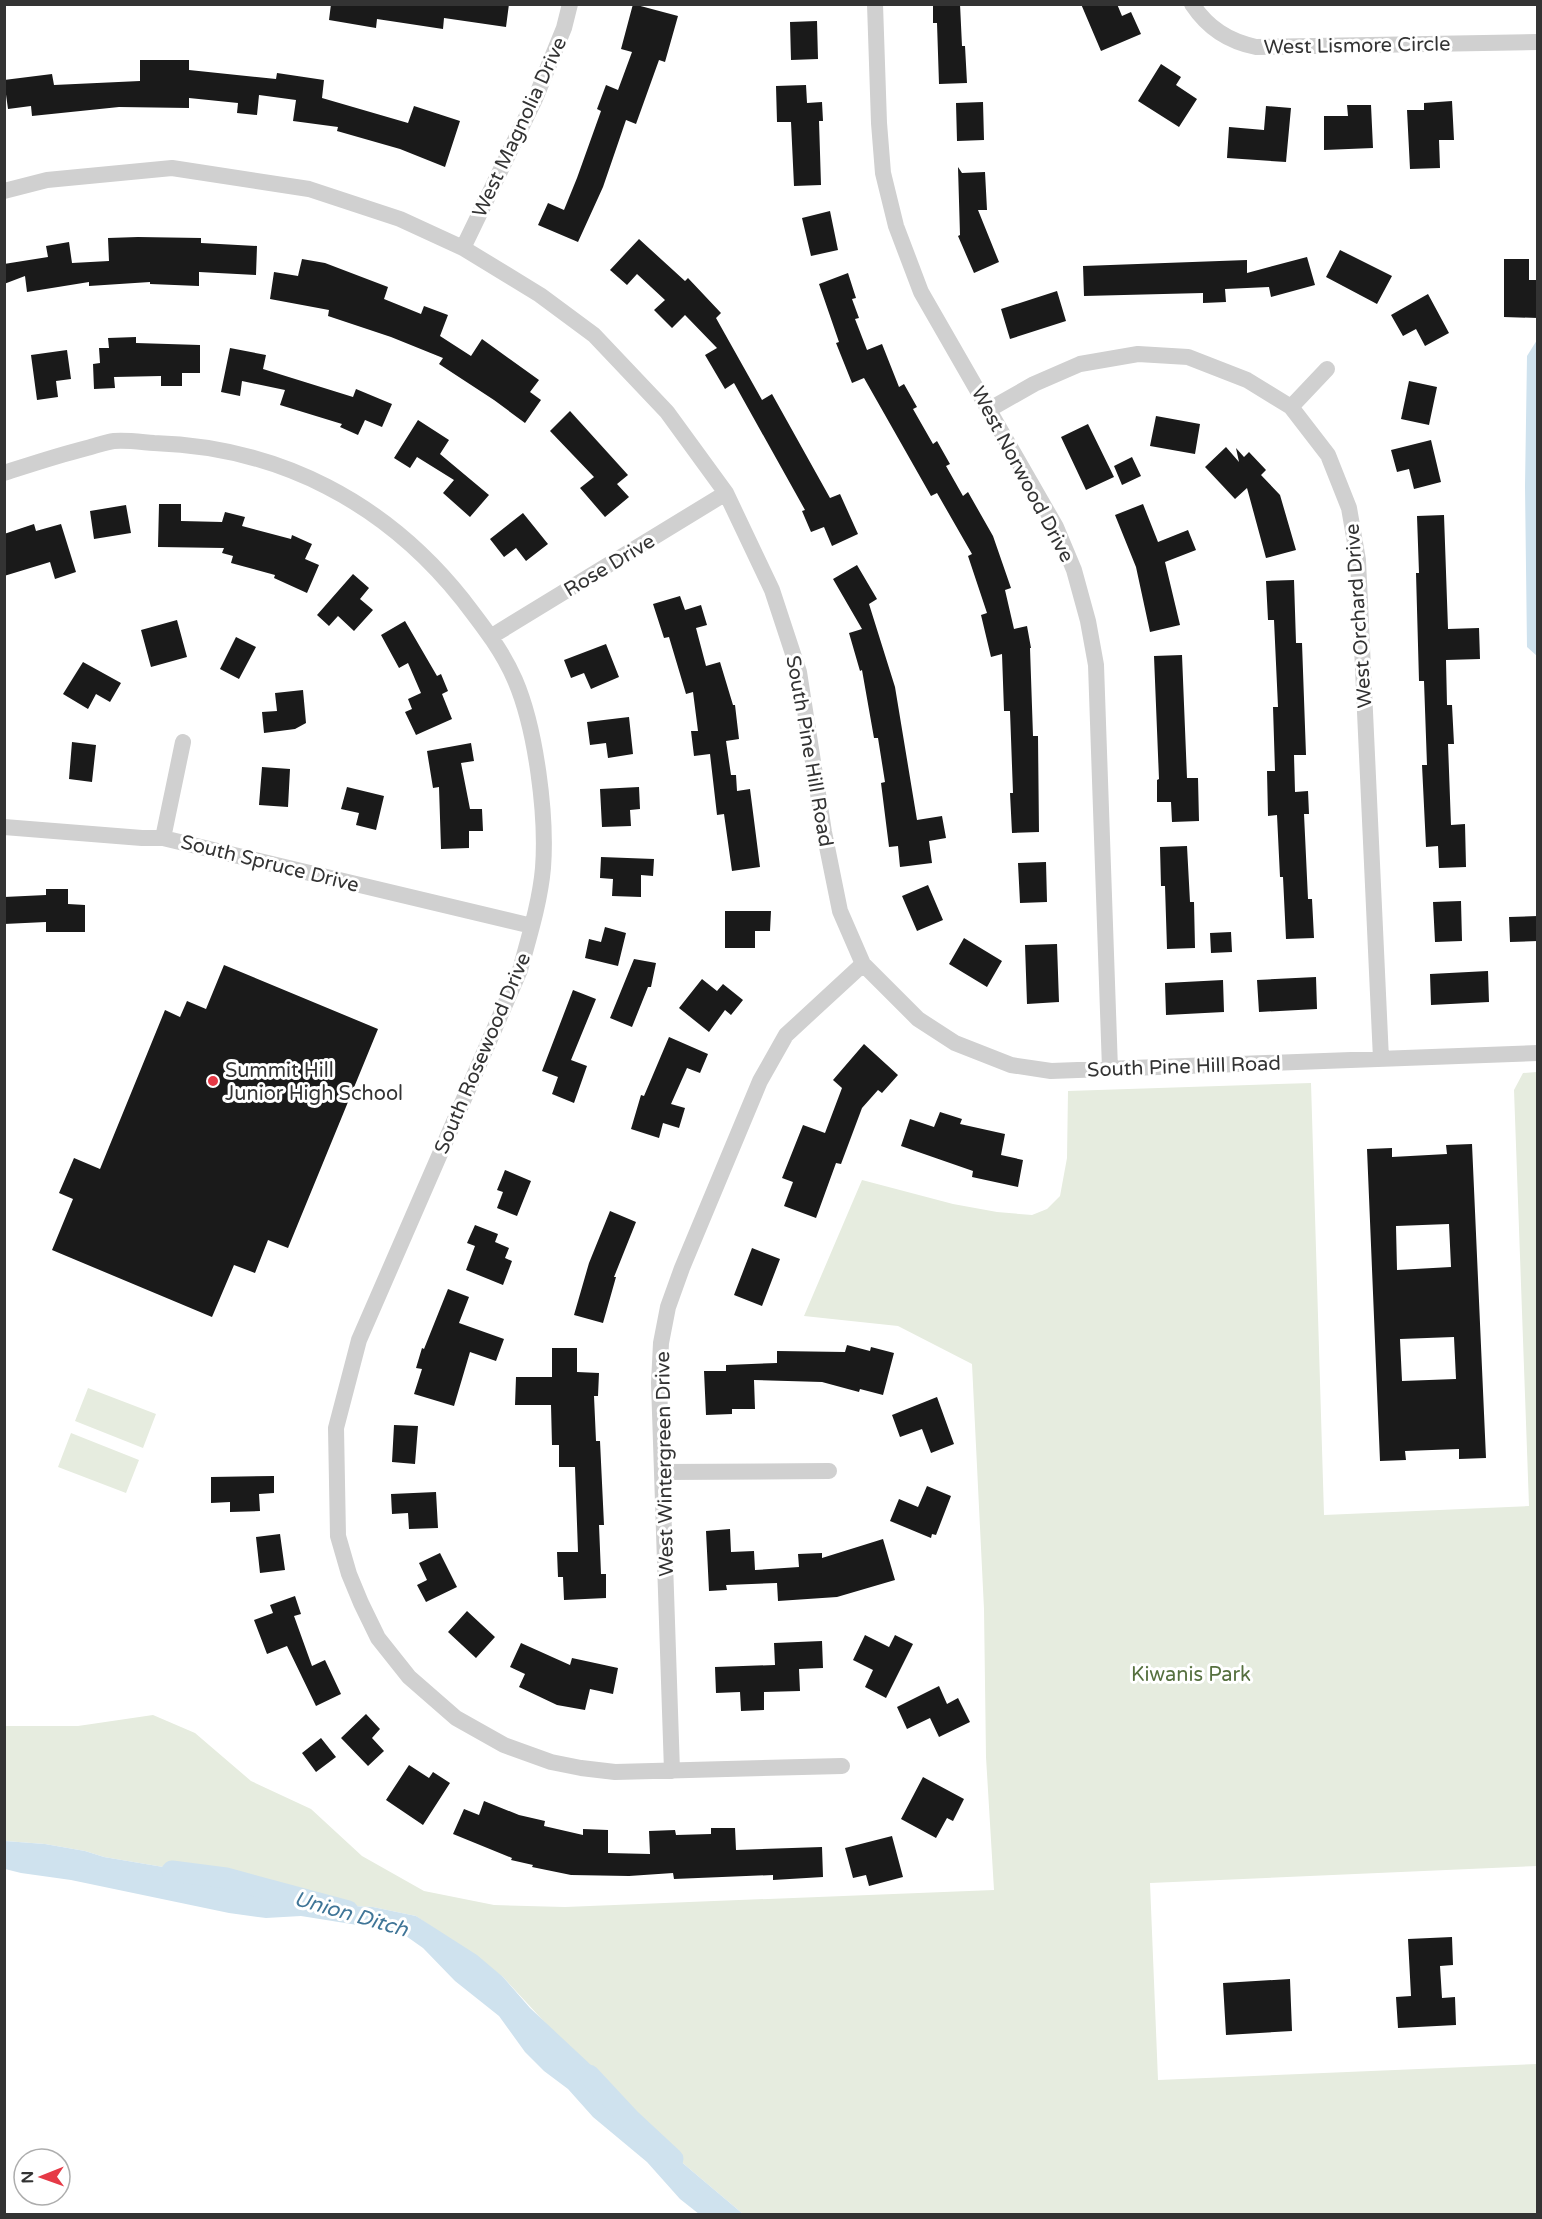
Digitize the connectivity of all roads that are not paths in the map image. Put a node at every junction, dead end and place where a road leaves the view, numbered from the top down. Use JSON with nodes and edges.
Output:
{"nodes":[{"id":1,"x":570,"y":4,"type":"edge"},
{"id":2,"x":875,"y":4,"type":"edge"},
{"id":3,"x":1192,"y":4,"type":"edge"},
{"id":4,"x":1538,"y":42,"type":"edge"},
{"id":5,"x":4,"y":191,"type":"edge"},
{"id":6,"x":463,"y":248,"type":"junction"},
{"id":7,"x":1327,"y":369,"type":"dead end"},
{"id":8,"x":1291,"y":407,"type":"junction"},
{"id":9,"x":990,"y":409,"type":"junction"},
{"id":10,"x":4,"y":473,"type":"edge"},
{"id":11,"x":726,"y":493,"type":"junction"},
{"id":12,"x":492,"y":636,"type":"junction"},
{"id":13,"x":183,"y":742,"type":"dead end"},
{"id":14,"x":4,"y":827,"type":"edge"},
{"id":15,"x":163,"y":838,"type":"junction"},
{"id":16,"x":532,"y":926,"type":"junction"},
{"id":17,"x":863,"y":964,"type":"junction"},
{"id":18,"x":1538,"y":1053,"type":"edge"},
{"id":19,"x":1381,"y":1059,"type":"junction"},
{"id":20,"x":1110,"y":1069,"type":"junction"},
{"id":21,"x":829,"y":1471,"type":"dead end"},
{"id":22,"x":663,"y":1472,"type":"junction"},
{"id":23,"x":842,"y":1766,"type":"dead end"},
{"id":24,"x":672,"y":1771,"type":"junction"}],
"edges":[{"from":1,"to":6,"type":"street","name":"West Magnolia Drive"},
{"from":2,"to":9,"type":"street","name":"West Norwood Drive"},
{"from":3,"to":4,"type":"street","name":"West Lismore Circle"},
{"from":5,"to":6,"type":"street","name":"South Pine Hill Road"},
{"from":6,"to":11,"type":"street","name":"South Pine Hill Road"},
{"from":7,"to":8,"type":"street"},
{"from":8,"to":9,"type":"street","name":"West Orchard Drive"},
{"from":8,"to":19,"type":"street","name":"West Orchard Drive"},
{"from":9,"to":20,"type":"street","name":"West Norwood Drive"},
{"from":10,"to":12,"type":"street","name":"South Rosewood Drive"},
{"from":11,"to":12,"type":"street","name":"Rose Drive"},
{"from":11,"to":17,"type":"street","name":"South Pine Hill Road"},
{"from":12,"to":16,"type":"street","name":"South Rosewood Drive"},
{"from":13,"to":15,"type":"street"},
{"from":14,"to":15,"type":"street","name":"South Spruce Drive"},
{"from":15,"to":16,"type":"street","name":"South Spruce Drive"},
{"from":16,"to":24,"type":"street","name":"South Rosewood Drive"},
{"from":17,"to":20,"type":"street","name":"South Pine Hill Road"},
{"from":17,"to":22,"type":"street","name":"West Wintergreen Drive"},
{"from":18,"to":19,"type":"street","name":"South Pine Hill Road"},
{"from":19,"to":20,"type":"street","name":"South Pine Hill Road"},
{"from":21,"to":22,"type":"street"},
{"from":22,"to":24,"type":"street","name":"West Wintergreen Drive"},
{"from":23,"to":24,"type":"street","name":"South Rosewood Drive"}]}
